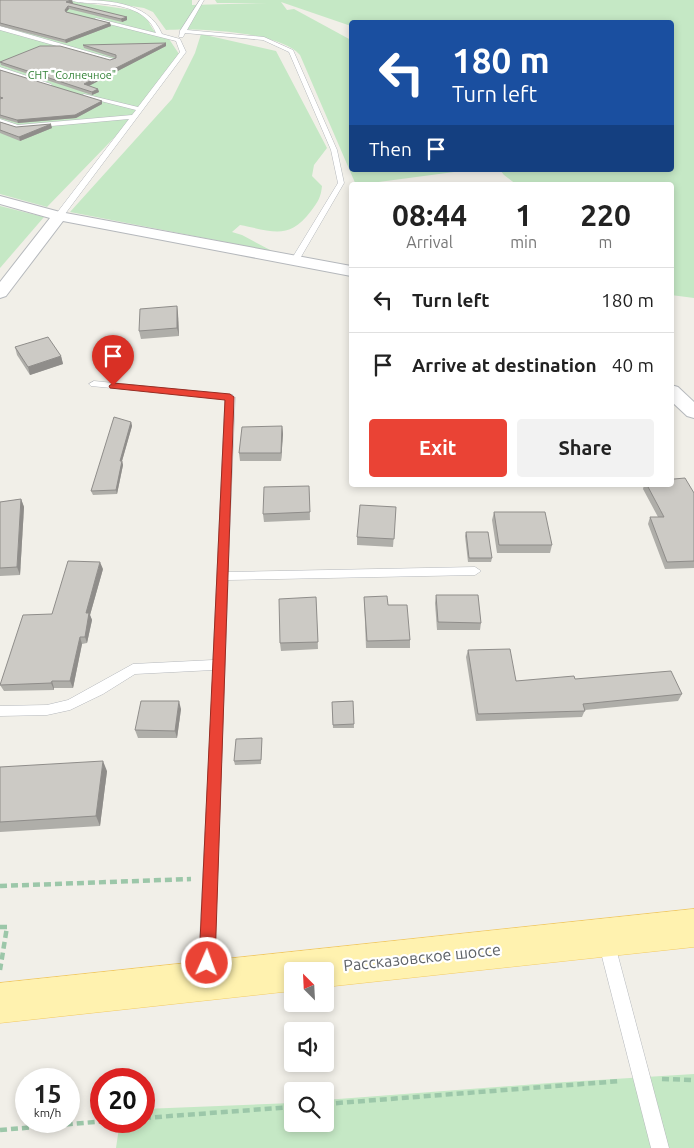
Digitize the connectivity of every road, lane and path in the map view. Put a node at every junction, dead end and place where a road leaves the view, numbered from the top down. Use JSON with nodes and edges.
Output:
{"nodes":[{"id":1,"x":73,"y":0,"type":"edge"},
{"id":2,"x":202,"y":0,"type":"edge"},
{"id":3,"x":122,"y":3,"type":"edge"},
{"id":4,"x":86,"y":17,"type":"edge"},
{"id":5,"x":0,"y":28,"type":"edge"},
{"id":6,"x":183,"y":31,"type":"junction"},
{"id":7,"x":160,"y":35,"type":"junction"},
{"id":8,"x":178,"y":40,"type":"junction"},
{"id":9,"x":112,"y":60,"type":"edge"},
{"id":10,"x":0,"y":70,"type":"edge"},
{"id":11,"x":54,"y":86,"type":"edge"},
{"id":12,"x":81,"y":95,"type":"edge"},
{"id":13,"x":140,"y":109,"type":"junction"},
{"id":14,"x":134,"y":118,"type":"junction"},
{"id":15,"x":0,"y":121,"type":"edge"},
{"id":16,"x":0,"y":200,"type":"edge"},
{"id":17,"x":59,"y":216,"type":"junction"},
{"id":18,"x":295,"y":260,"type":"junction"},
{"id":19,"x":349,"y":271,"type":"edge"},
{"id":20,"x":0,"y":293,"type":"edge"},
{"id":21,"x":94,"y":384,"type":"dead end"},
{"id":22,"x":674,"y":394,"type":"edge"},
{"id":23,"x":694,"y":412,"type":"edge"},
{"id":24,"x":475,"y":572,"type":"dead end"},
{"id":25,"x":222,"y":576,"type":"junction"},
{"id":26,"x":218,"y":665,"type":"junction"},
{"id":27,"x":0,"y":711,"type":"edge"},
{"id":28,"x":209,"y":879,"type":"junction"},
{"id":29,"x":0,"y":886,"type":"edge"},
{"id":30,"x":0,"y":927,"type":"edge"},
{"id":31,"x":694,"y":928,"type":"edge"},
{"id":32,"x":605,"y":937,"type":"junction"},
{"id":33,"x":0,"y":970,"type":"edge"},
{"id":34,"x":206,"y":980,"type":"junction"},
{"id":35,"x":0,"y":1003,"type":"edge"},
{"id":36,"x":641,"y":1079,"type":"junction"},
{"id":37,"x":694,"y":1080,"type":"edge"},
{"id":38,"x":334,"y":1103,"type":"edge"},
{"id":39,"x":284,"y":1108,"type":"edge"},
{"id":40,"x":155,"y":1117,"type":"edge"},
{"id":41,"x":90,"y":1122,"type":"edge"},
{"id":42,"x":0,"y":1130,"type":"edge"},
{"id":43,"x":660,"y":1148,"type":"edge"}],
"edges":[{"from":1,"to":3,"type":"lane"},
{"from":2,"to":6,"type":"lane"},
{"from":3,"to":7,"type":"lane"},
{"from":4,"to":7,"type":"lane"},
{"from":5,"to":9,"type":"lane"},
{"from":6,"to":8,"type":"lane"},
{"from":6,"to":18,"type":"lane"},
{"from":7,"to":8,"type":"lane"},
{"from":8,"to":13,"type":"lane"},
{"from":10,"to":11,"type":"lane"},
{"from":12,"to":13,"type":"lane"},
{"from":13,"to":14,"type":"lane"},
{"from":14,"to":15,"type":"lane"},
{"from":14,"to":17,"type":"lane"},
{"from":16,"to":17,"type":"street"},
{"from":17,"to":18,"type":"street"},
{"from":17,"to":20,"type":"street"},
{"from":18,"to":19,"type":"street"},
{"from":21,"to":25,"type":"lane"},
{"from":22,"to":23,"type":"street"},
{"from":24,"to":25,"type":"lane"},
{"from":25,"to":26,"type":"lane"},
{"from":26,"to":27,"type":"lane"},
{"from":26,"to":28,"type":"lane"},
{"from":28,"to":29,"type":"path"},
{"from":28,"to":34,"type":"lane"},
{"from":30,"to":33,"type":"path"},
{"from":31,"to":32,"type":"main road","name":"Рассказовское шоссе"},
{"from":32,"to":34,"type":"main road","name":"Рассказовское шоссе"},
{"from":32,"to":36,"type":"lane"},
{"from":34,"to":35,"type":"main road","name":"Рассказовское шоссе"},
{"from":36,"to":37,"type":"path"},
{"from":36,"to":38,"type":"path"},
{"from":36,"to":43,"type":"lane"},
{"from":39,"to":40,"type":"path"},
{"from":41,"to":42,"type":"path"}]}
